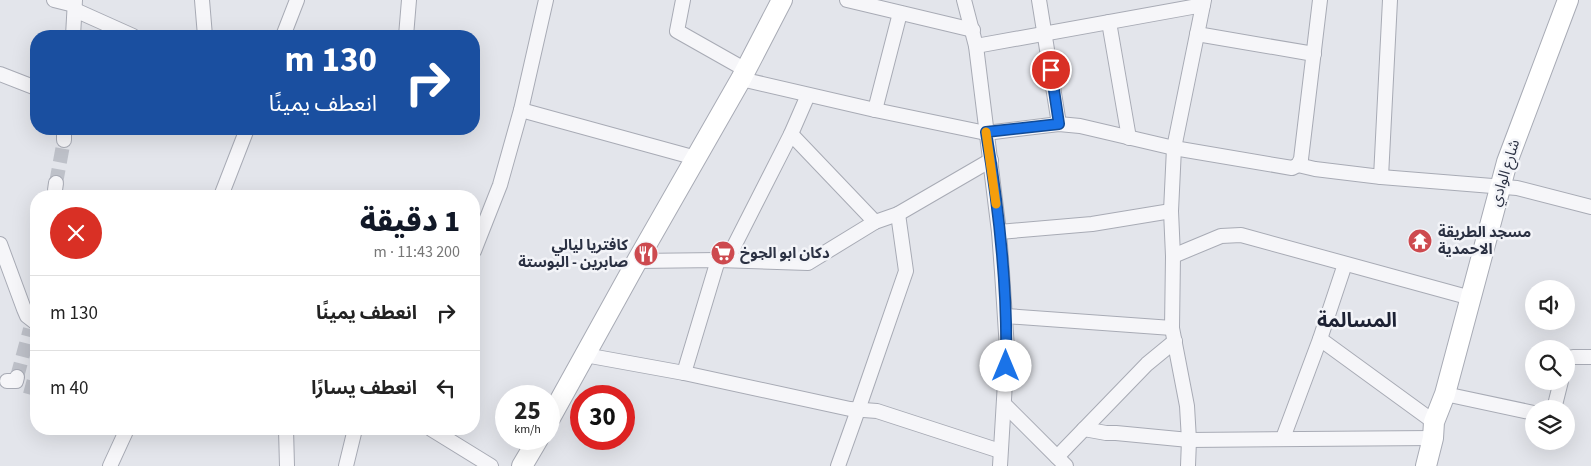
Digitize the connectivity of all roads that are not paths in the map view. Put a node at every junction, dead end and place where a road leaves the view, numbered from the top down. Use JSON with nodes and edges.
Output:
{"nodes":[{"id":1,"x":54,"y":0,"type":"edge"},
{"id":2,"x":202,"y":0,"type":"edge"},
{"id":3,"x":297,"y":0,"type":"edge"},
{"id":4,"x":410,"y":0,"type":"edge"},
{"id":5,"x":546,"y":0,"type":"edge"},
{"id":6,"x":683,"y":0,"type":"edge"},
{"id":7,"x":782,"y":0,"type":"edge"},
{"id":8,"x":847,"y":0,"type":"edge"},
{"id":9,"x":964,"y":0,"type":"edge"},
{"id":10,"x":1040,"y":0,"type":"edge"},
{"id":11,"x":1320,"y":0,"type":"edge"},
{"id":12,"x":1390,"y":0,"type":"edge"},
{"id":13,"x":1568,"y":0,"type":"edge"},
{"id":14,"x":1203,"y":3,"type":"edge"},
{"id":15,"x":75,"y":5,"type":"edge"},
{"id":16,"x":900,"y":13,"type":"junction"},
{"id":17,"x":1109,"y":22,"type":"junction"},
{"id":18,"x":73,"y":30,"type":"edge"},
{"id":19,"x":122,"y":30,"type":"edge"},
{"id":20,"x":205,"y":30,"type":"edge"},
{"id":21,"x":285,"y":30,"type":"edge"},
{"id":22,"x":407,"y":30,"type":"edge"},
{"id":23,"x":973,"y":30,"type":"junction"},
{"id":24,"x":1045,"y":34,"type":"junction"},
{"id":25,"x":1197,"y":34,"type":"junction"},
{"id":26,"x":976,"y":46,"type":"junction"},
{"id":27,"x":1314,"y":54,"type":"junction"},
{"id":28,"x":0,"y":74,"type":"edge"},
{"id":29,"x":744,"y":74,"type":"junction"},
{"id":30,"x":30,"y":86,"type":"edge"},
{"id":31,"x":808,"y":95,"type":"junction"},
{"id":32,"x":521,"y":110,"type":"junction"},
{"id":33,"x":875,"y":110,"type":"junction"},
{"id":34,"x":1059,"y":124,"type":"junction"},
{"id":35,"x":986,"y":132,"type":"junction"},
{"id":36,"x":791,"y":134,"type":"junction"},
{"id":37,"x":245,"y":135,"type":"edge"},
{"id":38,"x":1128,"y":138,"type":"junction"},
{"id":39,"x":1174,"y":148,"type":"junction"},
{"id":40,"x":696,"y":158,"type":"junction"},
{"id":41,"x":991,"y":160,"type":"junction"},
{"id":42,"x":1298,"y":165,"type":"junction"},
{"id":43,"x":1381,"y":177,"type":"junction"},
{"id":44,"x":1500,"y":187,"type":"junction"},
{"id":45,"x":222,"y":190,"type":"edge"},
{"id":46,"x":1591,"y":208,"type":"edge"},
{"id":47,"x":1171,"y":211,"type":"junction"},
{"id":48,"x":898,"y":214,"type":"junction"},
{"id":49,"x":480,"y":222,"type":"edge"},
{"id":50,"x":875,"y":222,"type":"junction"},
{"id":51,"x":999,"y":232,"type":"junction"},
{"id":52,"x":1,"y":251,"type":"edge"},
{"id":53,"x":1173,"y":256,"type":"junction"},
{"id":54,"x":637,"y":260,"type":"junction"},
{"id":55,"x":722,"y":260,"type":"junction"},
{"id":56,"x":1345,"y":264,"type":"junction"},
{"id":57,"x":1471,"y":298,"type":"junction"},
{"id":58,"x":1006,"y":316,"type":"junction"},
{"id":59,"x":30,"y":319,"type":"tunnel mouth"},
{"id":60,"x":1174,"y":335,"type":"junction"},
{"id":61,"x":1320,"y":339,"type":"junction"},
{"id":62,"x":585,"y":355,"type":"junction"},
{"id":63,"x":1575,"y":357,"type":"edge"},
{"id":64,"x":1591,"y":357,"type":"edge"},
{"id":65,"x":684,"y":373,"type":"junction"},
{"id":66,"x":1445,"y":394,"type":"junction"},
{"id":67,"x":560,"y":400,"type":"edge"},
{"id":68,"x":1004,"y":404,"type":"junction"},
{"id":69,"x":858,"y":410,"type":"junction"},
{"id":70,"x":1525,"y":411,"type":"edge"},
{"id":71,"x":1084,"y":429,"type":"junction"},
{"id":72,"x":1434,"y":430,"type":"junction"},
{"id":73,"x":125,"y":435,"type":"edge"},
{"id":74,"x":286,"y":435,"type":"edge"},
{"id":75,"x":354,"y":435,"type":"edge"},
{"id":76,"x":441,"y":435,"type":"edge"},
{"id":77,"x":1283,"y":438,"type":"junction"},
{"id":78,"x":1189,"y":440,"type":"junction"},
{"id":79,"x":531,"y":450,"type":"edge"},
{"id":80,"x":1000,"y":452,"type":"junction"},
{"id":81,"x":1061,"y":462,"type":"edge"},
{"id":82,"x":110,"y":466,"type":"edge"},
{"id":83,"x":287,"y":466,"type":"edge"},
{"id":84,"x":346,"y":466,"type":"edge"},
{"id":85,"x":491,"y":466,"type":"edge"},
{"id":86,"x":522,"y":466,"type":"edge"},
{"id":87,"x":838,"y":466,"type":"edge"},
{"id":88,"x":1000,"y":466,"type":"edge"},
{"id":89,"x":1188,"y":466,"type":"edge"},
{"id":90,"x":1426,"y":466,"type":"edge"}],
"edges":[{"from":1,"to":15,"type":"street"},
{"from":2,"to":20,"type":"street"},
{"from":3,"to":21,"type":"street"},
{"from":4,"to":22,"type":"street"},
{"from":5,"to":32,"type":"street"},
{"from":6,"to":29,"type":"street"},
{"from":7,"to":29,"type":"street"},
{"from":8,"to":16,"type":"street"},
{"from":9,"to":23,"type":"street"},
{"from":10,"to":24,"type":"street"},
{"from":11,"to":27,"type":"street"},
{"from":12,"to":43,"type":"street"},
{"from":13,"to":44,"type":"street","name":"شارع الوادي"},
{"from":14,"to":17,"type":"street"},
{"from":14,"to":25,"type":"street"},
{"from":15,"to":18,"type":"street"},
{"from":15,"to":19,"type":"street"},
{"from":16,"to":23,"type":"street"},
{"from":16,"to":33,"type":"street"},
{"from":17,"to":24,"type":"street"},
{"from":17,"to":38,"type":"street"},
{"from":23,"to":26,"type":"street"},
{"from":24,"to":26,"type":"street"},
{"from":24,"to":34,"type":"street"},
{"from":25,"to":27,"type":"street"},
{"from":25,"to":39,"type":"street"},
{"from":26,"to":35,"type":"street"},
{"from":27,"to":42,"type":"street"},
{"from":28,"to":30,"type":"street"},
{"from":29,"to":31,"type":"street"},
{"from":29,"to":40,"type":"street"},
{"from":31,"to":33,"type":"street"},
{"from":31,"to":36,"type":"street"},
{"from":32,"to":40,"type":"street"},
{"from":32,"to":49,"type":"street"},
{"from":33,"to":35,"type":"street"},
{"from":34,"to":35,"type":"street"},
{"from":34,"to":38,"type":"street"},
{"from":35,"to":41,"type":"street"},
{"from":36,"to":50,"type":"street"},
{"from":36,"to":55,"type":"street"},
{"from":37,"to":45,"type":"street"},
{"from":38,"to":39,"type":"street"},
{"from":39,"to":42,"type":"street"},
{"from":39,"to":47,"type":"street"},
{"from":40,"to":54,"type":"street"},
{"from":41,"to":48,"type":"street"},
{"from":41,"to":51,"type":"street"},
{"from":42,"to":43,"type":"street"},
{"from":43,"to":44,"type":"street"},
{"from":44,"to":46,"type":"street"},
{"from":44,"to":57,"type":"street","name":"شارع الوادي"},
{"from":47,"to":51,"type":"street"},
{"from":47,"to":53,"type":"street"},
{"from":48,"to":50,"type":"street"},
{"from":48,"to":69,"type":"street"},
{"from":50,"to":55,"type":"street"},
{"from":51,"to":58,"type":"street"},
{"from":52,"to":59,"type":"street"},
{"from":53,"to":56,"type":"street"},
{"from":53,"to":60,"type":"street"},
{"from":54,"to":55,"type":"street"},
{"from":54,"to":62,"type":"street"},
{"from":55,"to":65,"type":"street"},
{"from":56,"to":57,"type":"street"},
{"from":56,"to":61,"type":"street"},
{"from":57,"to":66,"type":"street","name":"شارع الوادي"},
{"from":58,"to":60,"type":"street"},
{"from":58,"to":68,"type":"street"},
{"from":60,"to":71,"type":"street"},
{"from":60,"to":78,"type":"street"},
{"from":61,"to":72,"type":"street"},
{"from":61,"to":77,"type":"street"},
{"from":62,"to":65,"type":"street"},
{"from":62,"to":67,"type":"street"},
{"from":63,"to":64,"type":"street"},
{"from":65,"to":69,"type":"street"},
{"from":66,"to":70,"type":"street"},
{"from":66,"to":72,"type":"street","name":"شارع الوادي"},
{"from":68,"to":80,"type":"street"},
{"from":68,"to":81,"type":"street"},
{"from":69,"to":80,"type":"street"},
{"from":69,"to":87,"type":"street"},
{"from":71,"to":78,"type":"street"},
{"from":71,"to":81,"type":"street"},
{"from":72,"to":77,"type":"street"},
{"from":72,"to":90,"type":"street","name":"شارع الوادي"},
{"from":73,"to":82,"type":"street"},
{"from":74,"to":83,"type":"street"},
{"from":75,"to":84,"type":"street"},
{"from":76,"to":85,"type":"street"},
{"from":77,"to":78,"type":"street"},
{"from":78,"to":89,"type":"street"},
{"from":79,"to":86,"type":"street"},
{"from":80,"to":88,"type":"street"}]}
